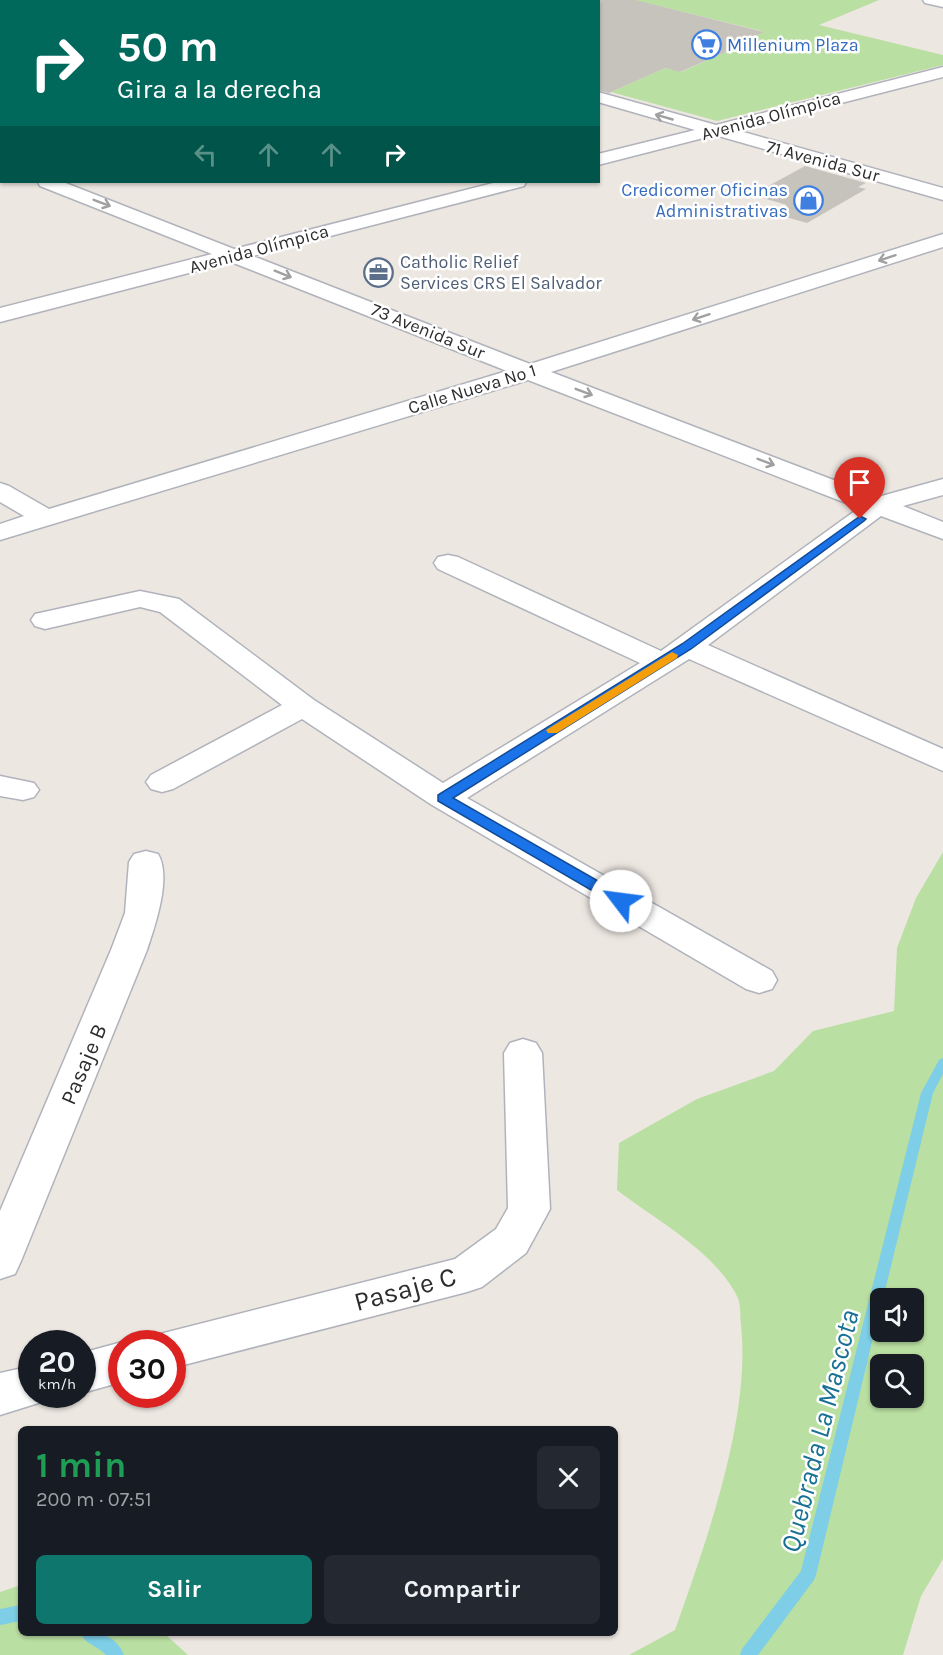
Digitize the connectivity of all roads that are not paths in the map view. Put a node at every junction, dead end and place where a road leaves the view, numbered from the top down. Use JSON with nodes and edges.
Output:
{"nodes":[{"id":1,"x":930,"y":0,"type":"edge"},
{"id":2,"x":943,"y":3,"type":"edge"},
{"id":3,"x":943,"y":72,"type":"edge"},
{"id":4,"x":600,"y":99,"type":"edge"},
{"id":5,"x":713,"y":131,"type":"junction"},
{"id":6,"x":600,"y":159,"type":"edge"},
{"id":7,"x":50,"y":183,"type":"edge"},
{"id":8,"x":513,"y":183,"type":"edge"},
{"id":9,"x":943,"y":194,"type":"edge"},
{"id":10,"x":943,"y":240,"type":"edge"},
{"id":11,"x":238,"y":256,"type":"junction"},
{"id":12,"x":0,"y":315,"type":"edge"},
{"id":13,"x":529,"y":372,"type":"junction"},
{"id":14,"x":943,"y":487,"type":"edge"},
{"id":15,"x":0,"y":491,"type":"edge"},
{"id":16,"x":879,"y":505,"type":"junction"},
{"id":17,"x":44,"y":517,"type":"junction"},
{"id":18,"x":943,"y":531,"type":"edge"},
{"id":19,"x":0,"y":532,"type":"edge"},
{"id":20,"x":448,"y":563,"type":"dead end"},
{"id":21,"x":45,"y":620,"type":"dead end"},
{"id":22,"x":674,"y":654,"type":"junction"},
{"id":23,"x":303,"y":706,"type":"junction"},
{"id":24,"x":943,"y":761,"type":"edge"},
{"id":25,"x":162,"y":782,"type":"dead end"},
{"id":26,"x":443,"y":798,"type":"junction"},
{"id":27,"x":146,"y":862,"type":"dead end"},
{"id":28,"x":759,"y":980,"type":"dead end"},
{"id":29,"x":523,"y":1053,"type":"dead end"},
{"id":30,"x":0,"y":1262,"type":"edge"},
{"id":31,"x":186,"y":1345,"type":"edge"},
{"id":32,"x":18,"y":1390,"type":"edge"},
{"id":33,"x":0,"y":1394,"type":"edge"}],
"edges":[{"from":1,"to":2,"type":"street"},
{"from":3,"to":5,"type":"street","name":"Avenida Olímpica"},
{"from":5,"to":4,"type":"street","name":"71 Avenida Sur","one_way":true},
{"from":5,"to":6,"type":"street","name":"Avenida Olímpica"},
{"from":5,"to":9,"type":"street","name":"71 Avenida Sur"},
{"from":7,"to":11,"type":"street","name":"73 Avenida Sur","one_way":true},
{"from":8,"to":11,"type":"street","name":"Avenida Olímpica"},
{"from":10,"to":13,"type":"street","name":"Calle Nueva No 1","one_way":true},
{"from":11,"to":12,"type":"street","name":"Avenida Olímpica"},
{"from":11,"to":13,"type":"street","name":"73 Avenida Sur","one_way":true},
{"from":13,"to":16,"type":"street","name":"73 Avenida Sur","one_way":true},
{"from":13,"to":17,"type":"street","name":"Calle Nueva No 1"},
{"from":14,"to":16,"type":"street"},
{"from":15,"to":17,"type":"street"},
{"from":16,"to":18,"type":"street","name":"73 Avenida Sur"},
{"from":16,"to":22,"type":"street"},
{"from":17,"to":19,"type":"street","name":"Calle Nueva No 1"},
{"from":20,"to":22,"type":"street"},
{"from":21,"to":23,"type":"street"},
{"from":22,"to":24,"type":"street"},
{"from":22,"to":26,"type":"street"},
{"from":23,"to":25,"type":"street"},
{"from":23,"to":26,"type":"street"},
{"from":26,"to":28,"type":"street"},
{"from":27,"to":30,"type":"street","name":"Pasaje B"},
{"from":29,"to":31,"type":"street","name":"Pasaje C"},
{"from":32,"to":33,"type":"street"}]}
